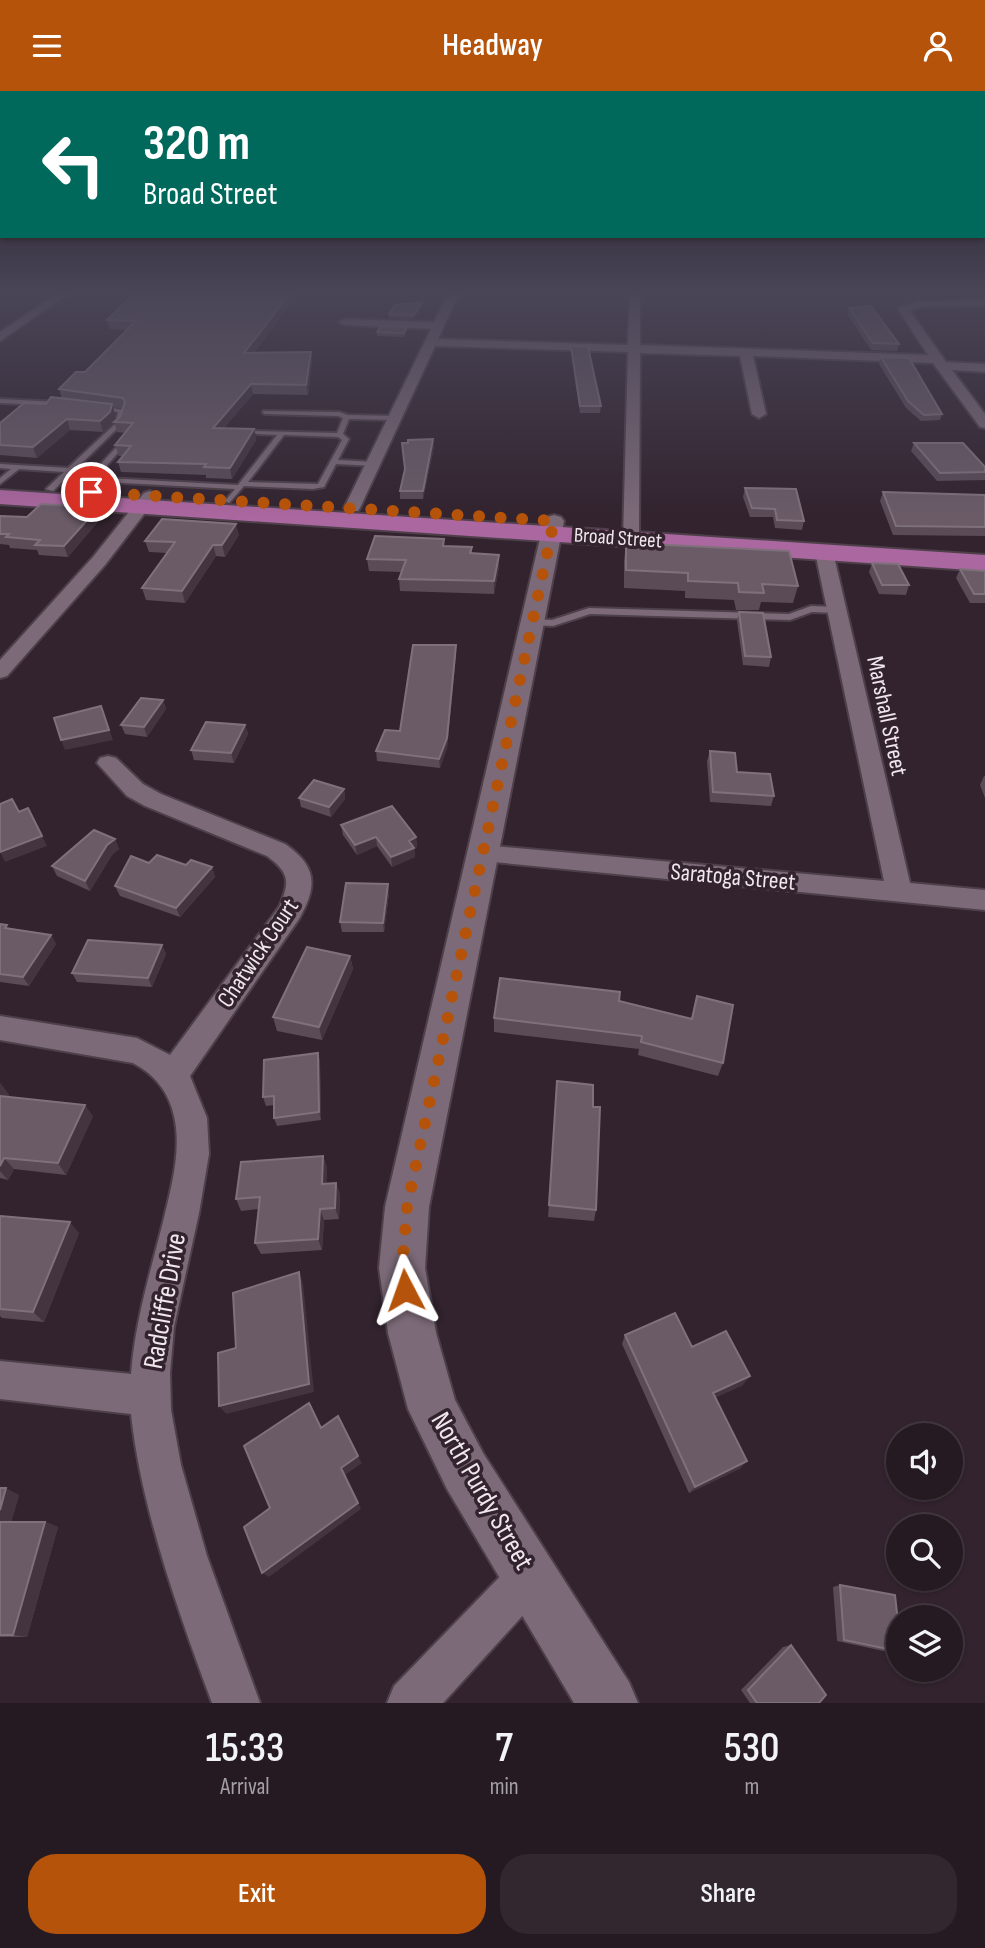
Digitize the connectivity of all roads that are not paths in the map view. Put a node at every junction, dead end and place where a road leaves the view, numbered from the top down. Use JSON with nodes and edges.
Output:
{"nodes":[{"id":1,"x":419,"y":368,"type":"edge"},
{"id":2,"x":634,"y":368,"type":"edge"},
{"id":3,"x":749,"y":368,"type":"edge"},
{"id":4,"x":944,"y":368,"type":"edge"},
{"id":5,"x":0,"y":401,"type":"edge"},
{"id":6,"x":69,"y":405,"type":"edge"},
{"id":7,"x":82,"y":407,"type":"edge"},
{"id":8,"x":265,"y":412,"type":"dead end"},
{"id":9,"x":759,"y":414,"type":"dead end"},
{"id":10,"x":347,"y":417,"type":"junction"},
{"id":11,"x":395,"y":418,"type":"junction"},
{"id":12,"x":985,"y":424,"type":"edge"},
{"id":13,"x":257,"y":432,"type":"dead end"},
{"id":14,"x":282,"y":433,"type":"junction"},
{"id":15,"x":339,"y":435,"type":"junction"},
{"id":16,"x":130,"y":436,"type":"edge"},
{"id":17,"x":334,"y":462,"type":"junction"},
{"id":18,"x":375,"y":464,"type":"junction"},
{"id":19,"x":0,"y":465,"type":"edge"},
{"id":20,"x":17,"y":467,"type":"junction"},
{"id":21,"x":70,"y":470,"type":"junction"},
{"id":22,"x":0,"y":484,"type":"edge"},
{"id":23,"x":97,"y":486,"type":"junction"},
{"id":24,"x":50,"y":489,"type":"junction"},
{"id":25,"x":237,"y":491,"type":"junction"},
{"id":26,"x":140,"y":494,"type":"junction"},
{"id":27,"x":0,"y":497,"type":"edge"},
{"id":28,"x":352,"y":508,"type":"junction"},
{"id":29,"x":552,"y":527,"type":"junction"},
{"id":30,"x":631,"y":533,"type":"junction"},
{"id":31,"x":985,"y":549,"type":"edge"},
{"id":32,"x":824,"y":552,"type":"junction"},
{"id":33,"x":985,"y":563,"type":"edge"},
{"id":34,"x":836,"y":610,"type":"junction"},
{"id":35,"x":532,"y":622,"type":"junction"},
{"id":36,"x":0,"y":672,"type":"edge"},
{"id":37,"x":108,"y":763,"type":"dead end"},
{"id":38,"x":482,"y":854,"type":"junction"},
{"id":39,"x":899,"y":891,"type":"junction"},
{"id":40,"x":985,"y":900,"type":"edge"},
{"id":41,"x":0,"y":1028,"type":"edge"},
{"id":42,"x":173,"y":1075,"type":"junction"},
{"id":43,"x":0,"y":1380,"type":"edge"},
{"id":44,"x":150,"y":1396,"type":"junction"},
{"id":45,"x":530,"y":1576,"type":"junction"},
{"id":46,"x":236,"y":1703,"type":"edge"},
{"id":47,"x":411,"y":1703,"type":"edge"},
{"id":48,"x":608,"y":1703,"type":"edge"}],
"edges":[{"from":1,"to":11,"type":"street"},
{"from":2,"to":30,"type":"street"},
{"from":3,"to":9,"type":"street"},
{"from":4,"to":12,"type":"street"},
{"from":5,"to":6,"type":"lane"},
{"from":7,"to":21,"type":"lane"},
{"from":8,"to":10,"type":"lane"},
{"from":10,"to":11,"type":"lane"},
{"from":10,"to":15,"type":"lane"},
{"from":11,"to":18,"type":"street"},
{"from":13,"to":14,"type":"lane"},
{"from":14,"to":15,"type":"lane"},
{"from":14,"to":25,"type":"lane"},
{"from":15,"to":17,"type":"lane"},
{"from":16,"to":23,"type":"lane"},
{"from":17,"to":18,"type":"lane"},
{"from":17,"to":25,"type":"lane"},
{"from":18,"to":28,"type":"street"},
{"from":19,"to":20,"type":"lane"},
{"from":20,"to":21,"type":"lane"},
{"from":20,"to":22,"type":"lane"},
{"from":21,"to":24,"type":"lane"},
{"from":22,"to":24,"type":"main road","name":"Broad Street"},
{"from":23,"to":24,"type":"main road","name":"Broad Street"},
{"from":23,"to":26,"type":"main road","name":"Broad Street"},
{"from":25,"to":26,"type":"main road","name":"Broad Street"},
{"from":25,"to":28,"type":"main road","name":"Broad Street"},
{"from":26,"to":27,"type":"main road","name":"Broad Street"},
{"from":26,"to":29,"type":"main road","name":"Broad Street"},
{"from":26,"to":36,"type":"street"},
{"from":28,"to":29,"type":"main road","name":"Broad Street"},
{"from":29,"to":30,"type":"main road","name":"Broad Street"},
{"from":29,"to":35,"type":"street","name":"North Purdy Street"},
{"from":30,"to":31,"type":"main road","name":"Broad Street"},
{"from":30,"to":32,"type":"main road","name":"Broad Street"},
{"from":32,"to":33,"type":"main road","name":"Broad Street"},
{"from":32,"to":34,"type":"street","name":"Marshall Street"},
{"from":34,"to":35,"type":"lane"},
{"from":34,"to":39,"type":"street","name":"Marshall Street"},
{"from":35,"to":38,"type":"street","name":"North Purdy Street"},
{"from":37,"to":42,"type":"street","name":"Chatwick Court"},
{"from":38,"to":39,"type":"street","name":"Saratoga Street"},
{"from":38,"to":45,"type":"street","name":"North Purdy Street"},
{"from":39,"to":40,"type":"street","name":"Saratoga Street"},
{"from":41,"to":42,"type":"street","name":"Radcliffe Drive"},
{"from":42,"to":44,"type":"street","name":"Radcliffe Drive"},
{"from":43,"to":44,"type":"street"},
{"from":44,"to":46,"type":"street","name":"Radcliffe Drive"},
{"from":45,"to":47,"type":"street"},
{"from":45,"to":48,"type":"street","name":"North Purdy Street"}]}
